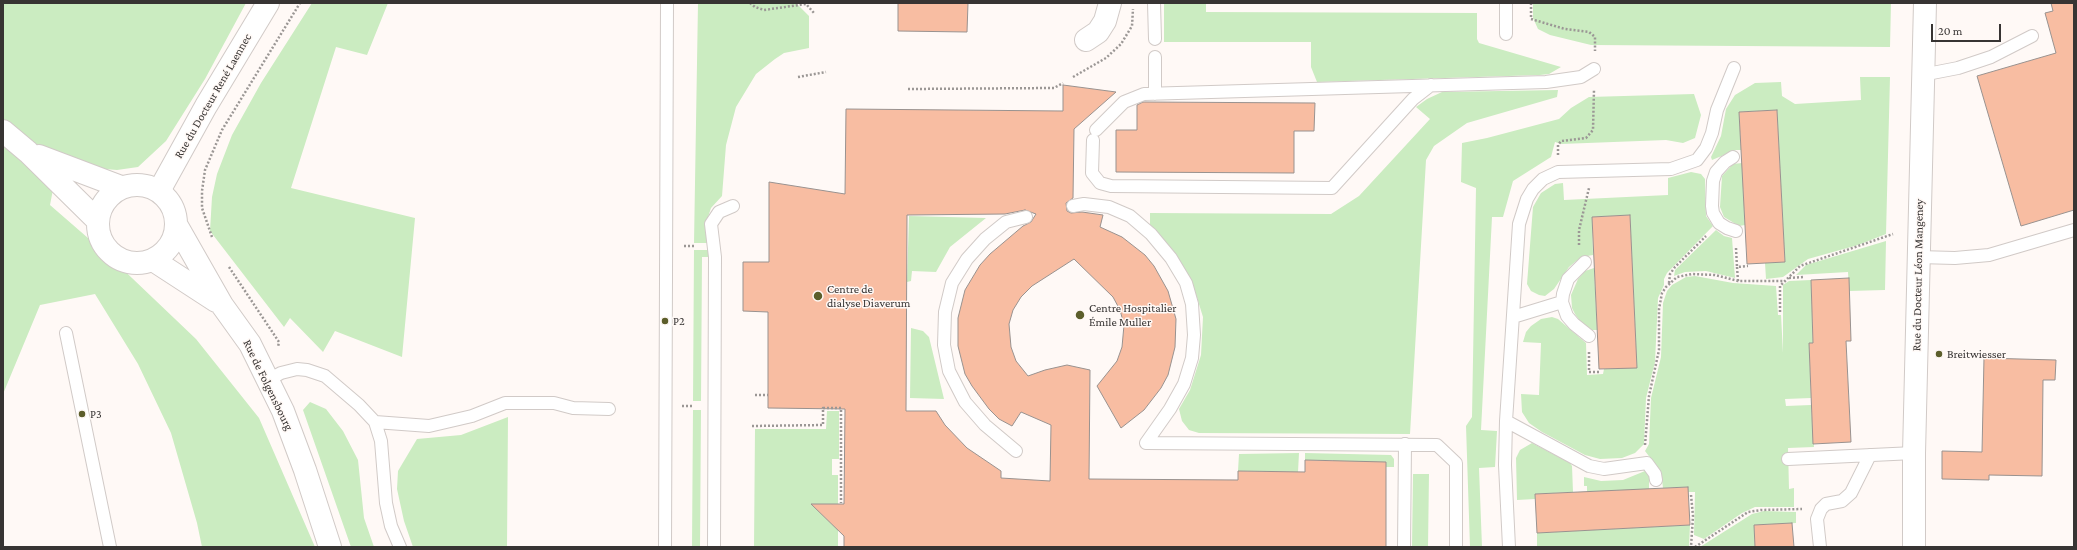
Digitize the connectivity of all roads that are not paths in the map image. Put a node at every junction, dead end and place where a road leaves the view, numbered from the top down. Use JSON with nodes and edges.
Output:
{"nodes":[{"id":1,"x":268,"y":3,"type":"edge"},
{"id":2,"x":667,"y":3,"type":"edge"},
{"id":3,"x":1110,"y":3,"type":"edge"},
{"id":4,"x":1154,"y":3,"type":"edge"},
{"id":5,"x":1506,"y":3,"type":"edge"},
{"id":6,"x":1924,"y":3,"type":"edge"},
{"id":7,"x":1506,"y":34,"type":"dead end"},
{"id":8,"x":2032,"y":36,"type":"dead end"},
{"id":9,"x":1155,"y":39,"type":"dead end"},
{"id":10,"x":1086,"y":40,"type":"dead end"},
{"id":11,"x":1155,"y":57,"type":"dead end"},
{"id":12,"x":1734,"y":68,"type":"dead end"},
{"id":13,"x":1594,"y":69,"type":"dead end"},
{"id":14,"x":1922,"y":75,"type":"junction"},
{"id":15,"x":1431,"y":85,"type":"junction"},
{"id":16,"x":1155,"y":94,"type":"junction"},
{"id":17,"x":3,"y":131,"type":"edge"},
{"id":18,"x":28,"y":152,"type":"junction"},
{"id":19,"x":1733,"y":157,"type":"dead end"},
{"id":20,"x":1697,"y":160,"type":"junction"},
{"id":21,"x":1716,"y":172,"type":"junction"},
{"id":22,"x":1111,"y":186,"type":"junction"},
{"id":23,"x":121,"y":187,"type":"junction"},
{"id":24,"x":159,"y":191,"type":"junction"},
{"id":25,"x":733,"y":206,"type":"dead end"},
{"id":26,"x":1073,"y":206,"type":"dead end"},
{"id":27,"x":1109,"y":207,"type":"junction"},
{"id":28,"x":1026,"y":217,"type":"dead end"},
{"id":29,"x":98,"y":221,"type":"junction"},
{"id":30,"x":176,"y":226,"type":"junction"},
{"id":31,"x":2074,"y":230,"type":"edge"},
{"id":32,"x":1736,"y":231,"type":"dead end"},
{"id":33,"x":1918,"y":257,"type":"junction"},
{"id":34,"x":152,"y":260,"type":"junction"},
{"id":35,"x":1585,"y":262,"type":"dead end"},
{"id":36,"x":1562,"y":302,"type":"junction"},
{"id":37,"x":222,"y":305,"type":"junction"},
{"id":38,"x":1513,"y":317,"type":"junction"},
{"id":39,"x":66,"y":333,"type":"dead end"},
{"id":40,"x":1589,"y":336,"type":"dead end"},
{"id":41,"x":268,"y":380,"type":"junction"},
{"id":42,"x":609,"y":409,"type":"dead end"},
{"id":43,"x":1506,"y":421,"type":"junction"},
{"id":44,"x":375,"y":422,"type":"junction"},
{"id":45,"x":1405,"y":444,"type":"junction"},
{"id":46,"x":1016,"y":451,"type":"dead end"},
{"id":47,"x":1914,"y":453,"type":"junction"},
{"id":48,"x":1870,"y":455,"type":"junction"},
{"id":49,"x":1788,"y":459,"type":"dead end"},
{"id":50,"x":1656,"y":480,"type":"dead end"},
{"id":51,"x":110,"y":547,"type":"edge"},
{"id":52,"x":330,"y":547,"type":"edge"},
{"id":53,"x":400,"y":547,"type":"edge"},
{"id":54,"x":665,"y":547,"type":"edge"},
{"id":55,"x":714,"y":547,"type":"edge"},
{"id":56,"x":1404,"y":547,"type":"edge"},
{"id":57,"x":1456,"y":547,"type":"edge"},
{"id":58,"x":1509,"y":547,"type":"edge"},
{"id":59,"x":1820,"y":547,"type":"edge"},
{"id":60,"x":1914,"y":547,"type":"edge"}],
"edges":[{"from":1,"to":24,"type":"main road","name":"Rue du Docteur René Laennec"},
{"from":2,"to":54,"type":"lane"},
{"from":3,"to":10,"type":"main road"},
{"from":4,"to":9,"type":"lane"},
{"from":5,"to":7,"type":"lane"},
{"from":6,"to":14,"type":"main road","name":"Rue du Docteur Léon Mangeney"},
{"from":8,"to":14,"type":"lane"},
{"from":11,"to":16,"type":"lane"},
{"from":12,"to":20,"type":"lane"},
{"from":13,"to":15,"type":"lane"},
{"from":14,"to":33,"type":"main road","name":"Rue du Docteur Léon Mangeney"},
{"from":15,"to":16,"type":"lane"},
{"from":15,"to":22,"type":"lane"},
{"from":16,"to":22,"type":"lane"},
{"from":17,"to":18,"type":"main road"},
{"from":18,"to":23,"type":"main road"},
{"from":18,"to":29,"type":"main road"},
{"from":19,"to":21,"type":"lane"},
{"from":20,"to":21,"type":"lane"},
{"from":20,"to":38,"type":"lane"},
{"from":21,"to":32,"type":"lane"},
{"from":22,"to":27,"type":"lane"},
{"from":23,"to":24,"type":"main road"},
{"from":23,"to":29,"type":"main road"},
{"from":24,"to":30,"type":"main road"},
{"from":25,"to":55,"type":"lane"},
{"from":26,"to":27,"type":"lane"},
{"from":27,"to":45,"type":"lane"},
{"from":28,"to":46,"type":"lane"},
{"from":29,"to":34,"type":"main road"},
{"from":30,"to":34,"type":"main road"},
{"from":30,"to":37,"type":"main road","name":"Rue de Folgensbourg"},
{"from":31,"to":33,"type":"lane"},
{"from":33,"to":47,"type":"main road","name":"Rue du Docteur Léon Mangeney"},
{"from":34,"to":37,"type":"main road","name":"Rue de Folgensbourg"},
{"from":35,"to":36,"type":"lane"},
{"from":36,"to":38,"type":"lane"},
{"from":36,"to":40,"type":"lane"},
{"from":37,"to":41,"type":"main road","name":"Rue de Folgensbourg"},
{"from":38,"to":43,"type":"lane"},
{"from":39,"to":51,"type":"lane"},
{"from":41,"to":44,"type":"lane"},
{"from":41,"to":52,"type":"main road","name":"Rue de Folgensbourg"},
{"from":42,"to":44,"type":"lane"},
{"from":43,"to":50,"type":"lane"},
{"from":43,"to":58,"type":"lane"},
{"from":44,"to":53,"type":"lane"},
{"from":45,"to":56,"type":"lane"},
{"from":45,"to":57,"type":"lane"},
{"from":47,"to":48,"type":"lane"},
{"from":47,"to":60,"type":"main road","name":"Rue du Docteur Léon Mangeney"},
{"from":48,"to":49,"type":"lane"},
{"from":48,"to":59,"type":"lane"}]}
